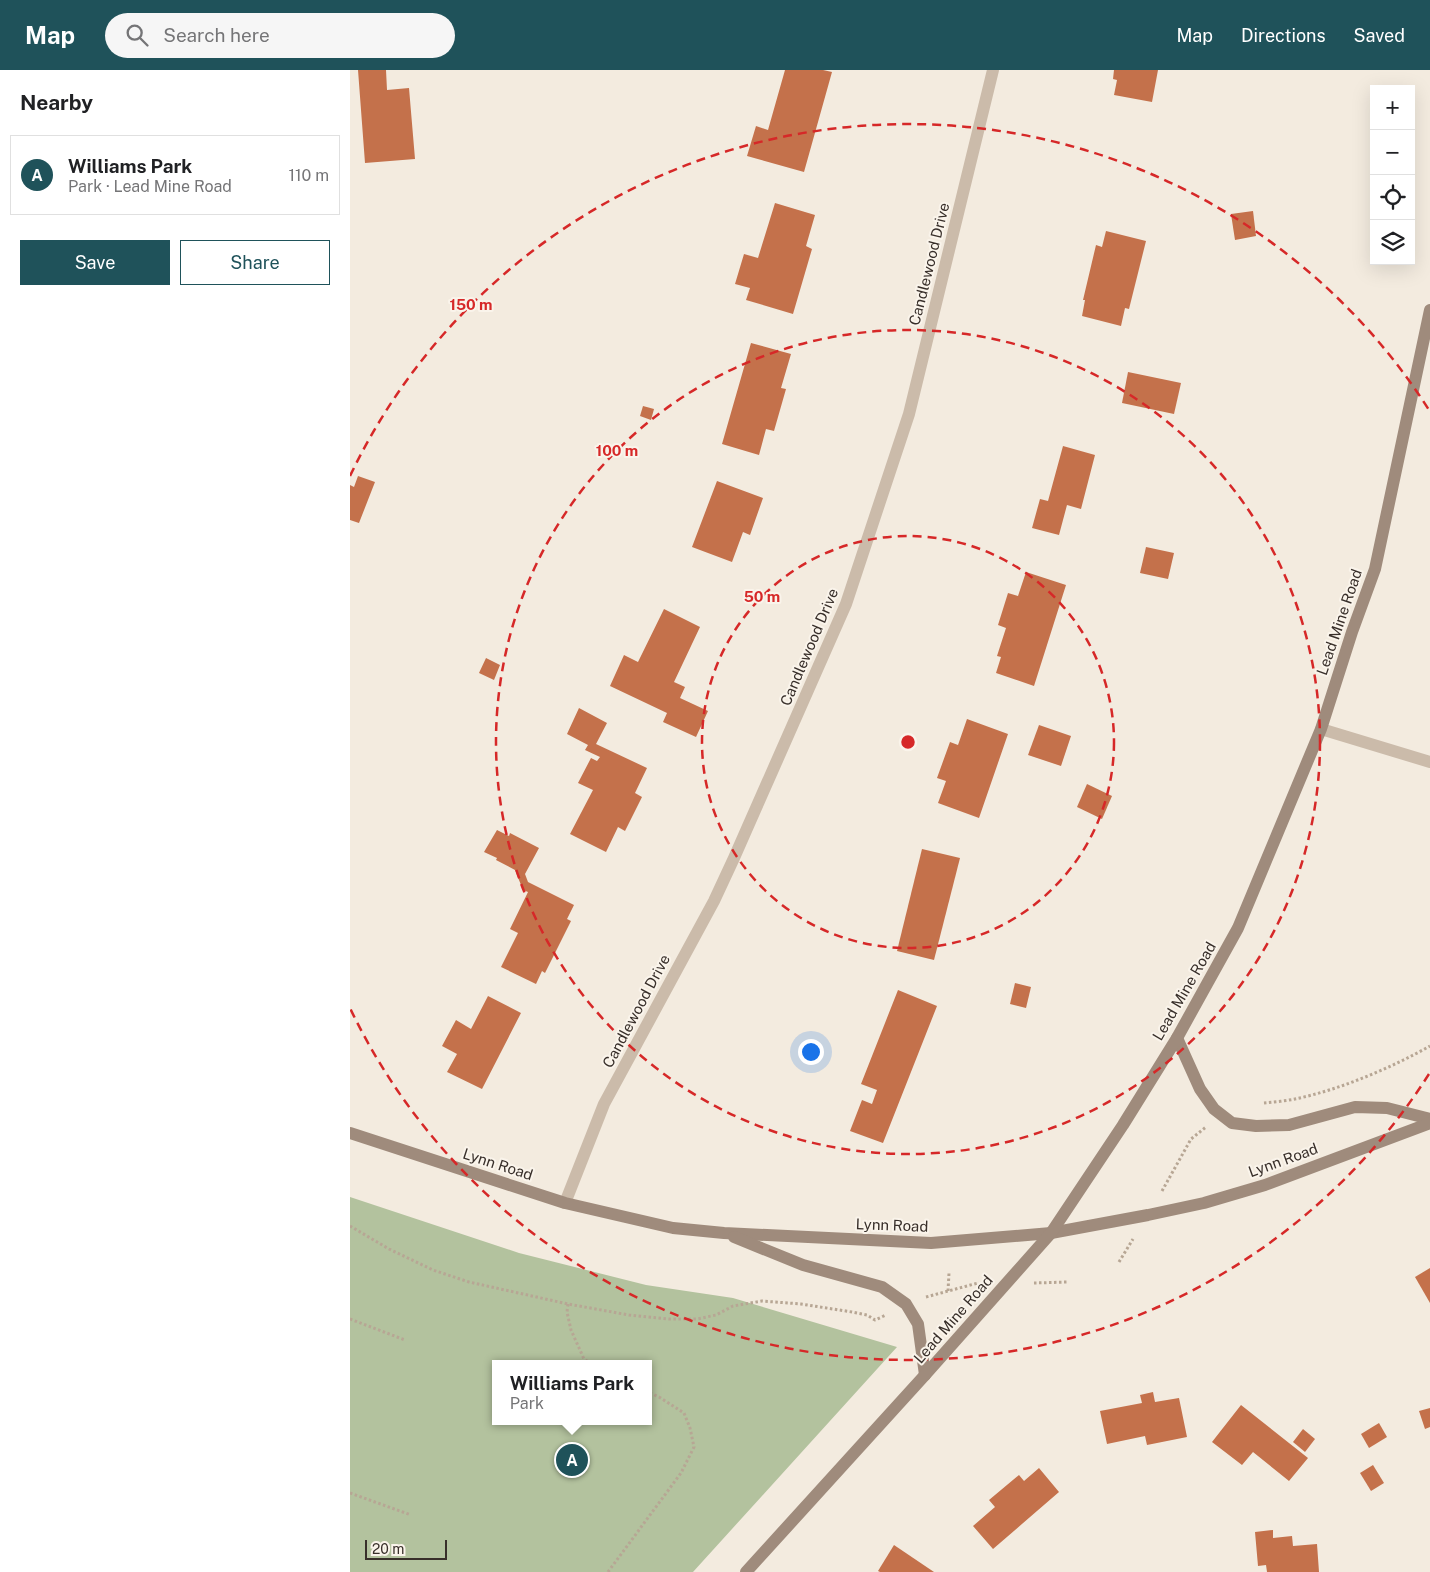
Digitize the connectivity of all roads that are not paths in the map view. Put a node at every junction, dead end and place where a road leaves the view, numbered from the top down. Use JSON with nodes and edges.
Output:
{"nodes":[{"id":1,"x":993,"y":70,"type":"edge"},
{"id":2,"x":1430,"y":310,"type":"edge"},
{"id":3,"x":1321,"y":730,"type":"junction"},
{"id":4,"x":1430,"y":762,"type":"edge"},
{"id":5,"x":1177,"y":1038,"type":"junction"},
{"id":6,"x":1430,"y":1119,"type":"edge"},
{"id":7,"x":1430,"y":1123,"type":"edge"},
{"id":8,"x":350,"y":1134,"type":"edge"},
{"id":9,"x":565,"y":1203,"type":"junction"},
{"id":10,"x":724,"y":1233,"type":"junction"},
{"id":11,"x":1051,"y":1233,"type":"junction"},
{"id":12,"x":925,"y":1375,"type":"junction"},
{"id":13,"x":746,"y":1572,"type":"edge"}],
"edges":[{"from":1,"to":9,"type":"street","name":"Candlewood Drive"},
{"from":2,"to":3,"type":"main road","name":"Lead Mine Road"},
{"from":3,"to":4,"type":"street"},
{"from":3,"to":5,"type":"main road","name":"Lead Mine Road"},
{"from":5,"to":6,"type":"main road"},
{"from":5,"to":11,"type":"main road","name":"Lead Mine Road"},
{"from":7,"to":11,"type":"main road","name":"Lynn Road"},
{"from":8,"to":9,"type":"main road","name":"Lynn Road"},
{"from":9,"to":10,"type":"main road","name":"Lynn Road"},
{"from":10,"to":11,"type":"main road","name":"Lynn Road"},
{"from":10,"to":12,"type":"main road"},
{"from":11,"to":12,"type":"main road","name":"Lead Mine Road"},
{"from":12,"to":13,"type":"main road","name":"Lead Mine Road"}]}
